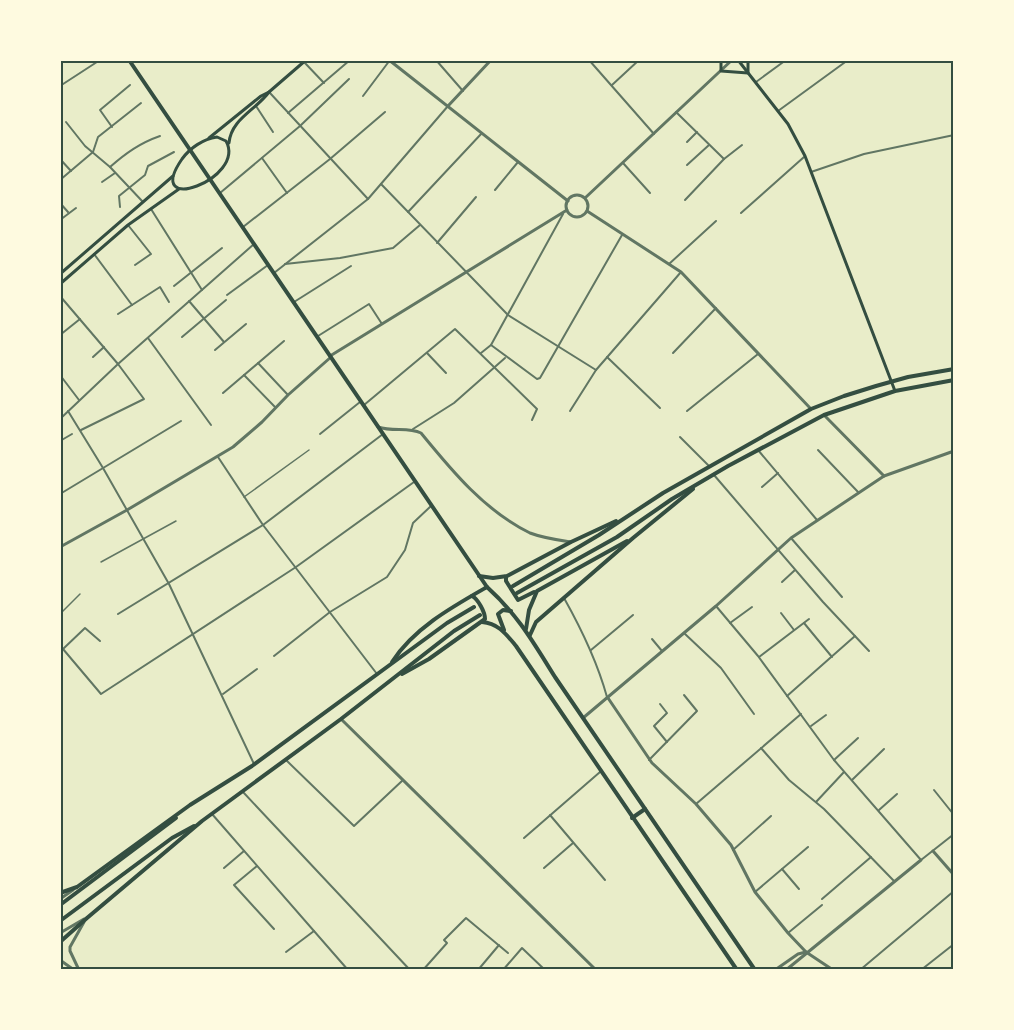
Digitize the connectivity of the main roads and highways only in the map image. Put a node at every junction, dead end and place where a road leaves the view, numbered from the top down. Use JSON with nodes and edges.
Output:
{"nodes":[{"id":1,"x":129,"y":60,"type":"edge"},
{"id":2,"x":721,"y":60,"type":"edge"},
{"id":3,"x":738,"y":60,"type":"edge"},
{"id":4,"x":748,"y":60,"type":"edge"},
{"id":5,"x":305,"y":61,"type":"edge"},
{"id":6,"x":748,"y":73,"type":"junction"},
{"id":7,"x":269,"y":92,"type":"junction"},
{"id":8,"x":209,"y":138,"type":"junction"},
{"id":9,"x":229,"y":145,"type":"junction"},
{"id":10,"x":190,"y":150,"type":"junction"},
{"id":11,"x":174,"y":175,"type":"junction"},
{"id":12,"x":210,"y":179,"type":"junction"},
{"id":13,"x":180,"y":189,"type":"junction"},
{"id":14,"x":60,"y":274,"type":"edge"},
{"id":15,"x":60,"y":284,"type":"edge"},
{"id":16,"x":954,"y":369,"type":"edge"},
{"id":17,"x":954,"y":380,"type":"edge"},
{"id":18,"x":892,"y":382,"type":"junction"},
{"id":19,"x":895,"y":391,"type":"junction"},
{"id":20,"x":703,"y":481,"type":"junction"},
{"id":21,"x":623,"y":519,"type":"junction"},
{"id":22,"x":633,"y":538,"type":"junction"},
{"id":23,"x":479,"y":576,"type":"junction"},
{"id":24,"x":507,"y":576,"type":"junction"},
{"id":25,"x":513,"y":586,"type":"dead end"},
{"id":26,"x":487,"y":587,"type":"junction"},
{"id":27,"x":537,"y":591,"type":"junction"},
{"id":28,"x":518,"y":594,"type":"dead end"},
{"id":29,"x":472,"y":596,"type":"junction"},
{"id":30,"x":474,"y":607,"type":"dead end"},
{"id":31,"x":511,"y":611,"type":"junction"},
{"id":32,"x":480,"y":615,"type":"dead end"},
{"id":33,"x":482,"y":622,"type":"junction"},
{"id":34,"x":526,"y":629,"type":"junction"},
{"id":35,"x":530,"y":636,"type":"junction"},
{"id":36,"x":509,"y":637,"type":"junction"},
{"id":37,"x":389,"y":666,"type":"junction"},
{"id":38,"x":396,"y":676,"type":"junction"},
{"id":39,"x":190,"y":805,"type":"junction"},
{"id":40,"x":645,"y":809,"type":"junction"},
{"id":41,"x":632,"y":818,"type":"junction"},
{"id":42,"x":202,"y":821,"type":"junction"},
{"id":43,"x":60,"y":893,"type":"edge"},
{"id":44,"x":60,"y":905,"type":"edge"},
{"id":45,"x":60,"y":921,"type":"edge"},
{"id":46,"x":60,"y":942,"type":"edge"},
{"id":47,"x":737,"y":970,"type":"edge"},
{"id":48,"x":755,"y":970,"type":"edge"}],
"edges":[{"from":1,"to":10,"type":"main road"},
{"from":2,"to":6,"type":"main road"},
{"from":3,"to":6,"type":"main road"},
{"from":4,"to":6,"type":"main road"},
{"from":5,"to":7,"type":"main road"},
{"from":6,"to":18,"type":"main road"},
{"from":7,"to":8,"type":"main road"},
{"from":7,"to":9,"type":"main road"},
{"from":8,"to":9,"type":"main road"},
{"from":8,"to":10,"type":"main road"},
{"from":9,"to":12,"type":"main road"},
{"from":10,"to":11,"type":"main road"},
{"from":10,"to":12,"type":"main road"},
{"from":11,"to":13,"type":"main road"},
{"from":11,"to":14,"type":"main road"},
{"from":12,"to":13,"type":"main road"},
{"from":12,"to":23,"type":"main road"},
{"from":13,"to":15,"type":"main road"},
{"from":16,"to":18,"type":"main road"},
{"from":17,"to":19,"type":"main road"},
{"from":18,"to":19,"type":"main road"},
{"from":18,"to":21,"type":"main road"},
{"from":19,"to":20,"type":"main road"},
{"from":20,"to":22,"type":"main road"},
{"from":20,"to":28,"type":"main road"},
{"from":21,"to":24,"type":"main road"},
{"from":21,"to":25,"type":"main road"},
{"from":22,"to":27,"type":"main road"},
{"from":22,"to":35,"type":"main road"},
{"from":23,"to":24,"type":"main road"},
{"from":23,"to":26,"type":"main road"},
{"from":24,"to":27,"type":"main road"},
{"from":26,"to":29,"type":"main road"},
{"from":26,"to":31,"type":"main road"},
{"from":27,"to":34,"type":"main road"},
{"from":29,"to":33,"type":"main road"},
{"from":29,"to":37,"type":"main road"},
{"from":30,"to":37,"type":"main road"},
{"from":31,"to":34,"type":"main road"},
{"from":31,"to":36,"type":"main road"},
{"from":32,"to":38,"type":"main road"},
{"from":33,"to":36,"type":"main road"},
{"from":33,"to":38,"type":"main road"},
{"from":34,"to":35,"type":"main road"},
{"from":35,"to":40,"type":"main road"},
{"from":36,"to":41,"type":"main road"},
{"from":37,"to":39,"type":"main road"},
{"from":38,"to":42,"type":"main road"},
{"from":39,"to":43,"type":"main road"},
{"from":39,"to":44,"type":"main road"},
{"from":40,"to":41,"type":"main road"},
{"from":40,"to":48,"type":"main road"},
{"from":41,"to":47,"type":"main road"},
{"from":42,"to":45,"type":"main road"},
{"from":42,"to":46,"type":"main road"}]}
